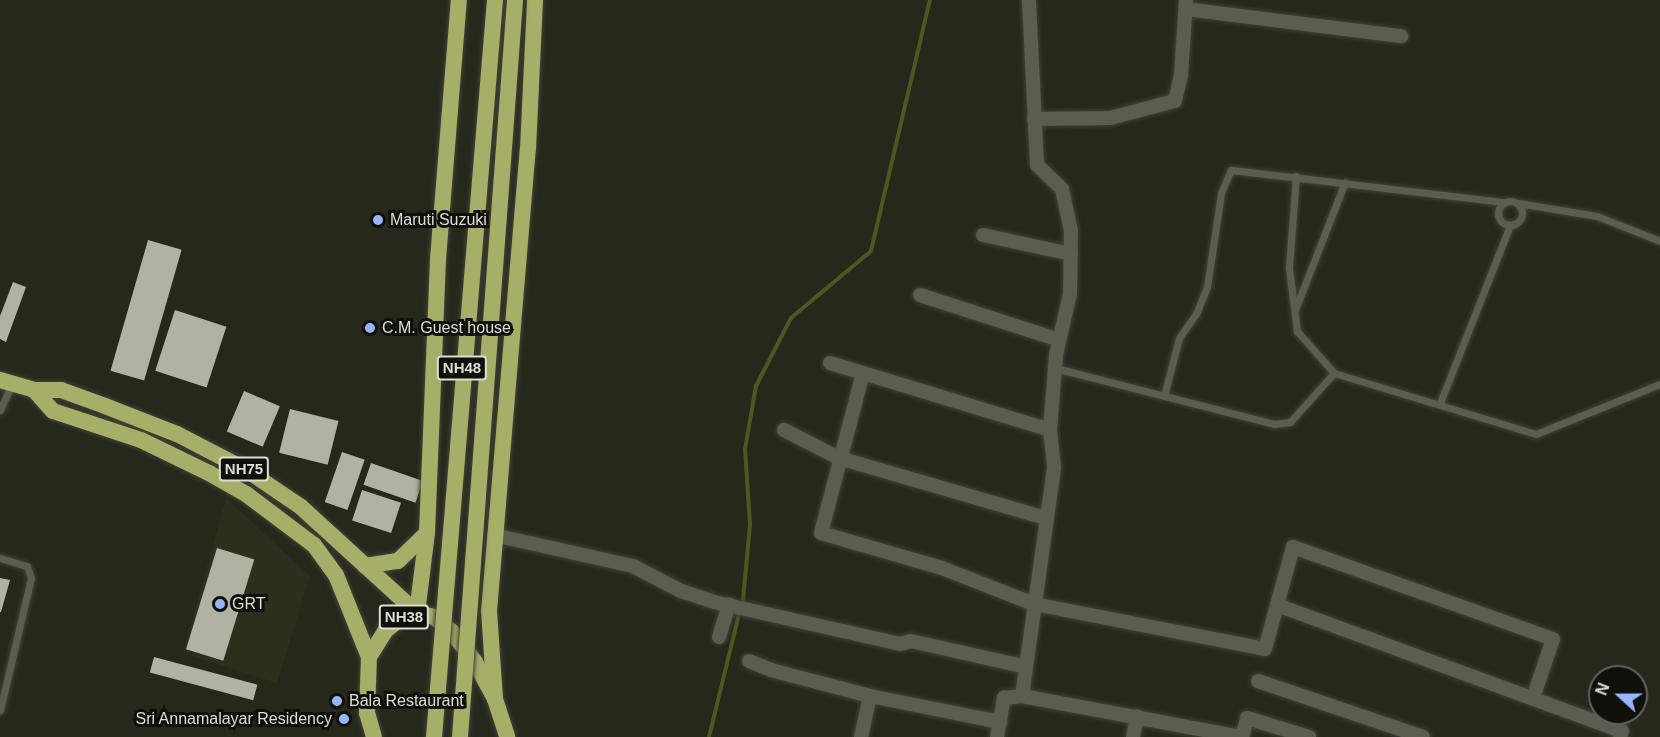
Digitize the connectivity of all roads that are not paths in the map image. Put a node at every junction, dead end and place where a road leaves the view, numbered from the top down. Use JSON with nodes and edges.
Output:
{"nodes":[{"id":1,"x":459,"y":0,"type":"edge"},
{"id":2,"x":495,"y":0,"type":"edge"},
{"id":3,"x":515,"y":0,"type":"edge"},
{"id":4,"x":536,"y":0,"type":"edge"},
{"id":5,"x":1029,"y":0,"type":"edge"},
{"id":6,"x":1186,"y":5,"type":"edge"},
{"id":7,"x":1401,"y":36,"type":"dead end"},
{"id":8,"x":1034,"y":119,"type":"junction"},
{"id":9,"x":1296,"y":176,"type":"junction"},
{"id":10,"x":1345,"y":182,"type":"junction"},
{"id":11,"x":1505,"y":202,"type":"junction"},
{"id":12,"x":1518,"y":203,"type":"junction"},
{"id":13,"x":1510,"y":225,"type":"junction"},
{"id":14,"x":983,"y":235,"type":"dead end"},
{"id":15,"x":1660,"y":241,"type":"edge"},
{"id":16,"x":1071,"y":254,"type":"junction"},
{"id":17,"x":920,"y":295,"type":"dead end"},
{"id":18,"x":1294,"y":313,"type":"junction"},
{"id":19,"x":1059,"y":340,"type":"junction"},
{"id":20,"x":830,"y":363,"type":"dead end"},
{"id":21,"x":1055,"y":368,"type":"junction"},
{"id":22,"x":863,"y":373,"type":"junction"},
{"id":23,"x":1334,"y":373,"type":"junction"},
{"id":24,"x":6,"y":381,"type":"edge"},
{"id":25,"x":1660,"y":384,"type":"edge"},
{"id":26,"x":34,"y":390,"type":"junction"},
{"id":27,"x":1164,"y":396,"type":"junction"},
{"id":28,"x":1440,"y":403,"type":"junction"},
{"id":29,"x":0,"y":410,"type":"edge"},
{"id":30,"x":784,"y":430,"type":"dead end"},
{"id":31,"x":1050,"y":430,"type":"junction"},
{"id":32,"x":840,"y":459,"type":"junction"},
{"id":33,"x":1046,"y":518,"type":"junction"},
{"id":34,"x":426,"y":533,"type":"junction"},
{"id":35,"x":494,"y":534,"type":"junction"},
{"id":36,"x":0,"y":558,"type":"edge"},
{"id":37,"x":365,"y":566,"type":"junction"},
{"id":38,"x":729,"y":604,"type":"junction"},
{"id":39,"x":1034,"y":604,"type":"junction"},
{"id":40,"x":1277,"y":605,"type":"junction"},
{"id":41,"x":417,"y":612,"type":"junction"},
{"id":42,"x":719,"y":637,"type":"dead end"},
{"id":43,"x":369,"y":657,"type":"junction"},
{"id":44,"x":750,"y":661,"type":"dead end"},
{"id":45,"x":1026,"y":667,"type":"junction"},
{"id":46,"x":1258,"y":681,"type":"dead end"},
{"id":47,"x":870,"y":696,"type":"junction"},
{"id":48,"x":1022,"y":696,"type":"junction"},
{"id":49,"x":1533,"y":698,"type":"junction"},
{"id":50,"x":495,"y":699,"type":"junction"},
{"id":51,"x":0,"y":710,"type":"edge"},
{"id":52,"x":1137,"y":716,"type":"junction"},
{"id":53,"x":1000,"y":722,"type":"junction"},
{"id":54,"x":1202,"y":732,"type":"edge"},
{"id":55,"x":1243,"y":736,"type":"edge"},
{"id":56,"x":374,"y":737,"type":"edge"},
{"id":57,"x":434,"y":737,"type":"edge"},
{"id":58,"x":460,"y":737,"type":"edge"},
{"id":59,"x":507,"y":737,"type":"edge"},
{"id":60,"x":861,"y":737,"type":"edge"},
{"id":61,"x":997,"y":737,"type":"edge"},
{"id":62,"x":1132,"y":737,"type":"edge"},
{"id":63,"x":1310,"y":737,"type":"edge"},
{"id":64,"x":1423,"y":737,"type":"edge"},
{"id":65,"x":1620,"y":737,"type":"edge"}],
"edges":[{"from":1,"to":34,"type":"highway"},
{"from":2,"to":57,"type":"highway","number":"NH48","bridge":true},
{"from":3,"to":58,"type":"highway","number":"NH48","bridge":true},
{"from":4,"to":35,"type":"highway"},
{"from":5,"to":8,"type":"street"},
{"from":6,"to":7,"type":"street"},
{"from":6,"to":8,"type":"street"},
{"from":8,"to":16,"type":"street"},
{"from":9,"to":10,"type":"lane"},
{"from":9,"to":18,"type":"lane"},
{"from":9,"to":27,"type":"lane"},
{"from":10,"to":11,"type":"lane"},
{"from":10,"to":18,"type":"lane"},
{"from":11,"to":12,"type":"lane"},
{"from":11,"to":13,"type":"lane"},
{"from":12,"to":13,"type":"lane"},
{"from":12,"to":15,"type":"lane"},
{"from":13,"to":28,"type":"lane"},
{"from":14,"to":16,"type":"street"},
{"from":16,"to":19,"type":"street"},
{"from":17,"to":19,"type":"street"},
{"from":18,"to":23,"type":"lane"},
{"from":19,"to":21,"type":"street"},
{"from":20,"to":22,"type":"street"},
{"from":21,"to":27,"type":"lane"},
{"from":21,"to":31,"type":"street"},
{"from":22,"to":31,"type":"street"},
{"from":22,"to":32,"type":"street"},
{"from":23,"to":27,"type":"lane"},
{"from":23,"to":28,"type":"lane"},
{"from":24,"to":26,"type":"highway","number":"NH75"},
{"from":24,"to":29,"type":"lane"},
{"from":25,"to":28,"type":"lane"},
{"from":26,"to":37,"type":"highway","number":"NH75"},
{"from":26,"to":43,"type":"highway","number":"NH75"},
{"from":30,"to":32,"type":"street"},
{"from":31,"to":33,"type":"street"},
{"from":32,"to":33,"type":"street"},
{"from":32,"to":39,"type":"street"},
{"from":33,"to":39,"type":"street"},
{"from":34,"to":37,"type":"highway"},
{"from":34,"to":41,"type":"highway"},
{"from":35,"to":38,"type":"street"},
{"from":35,"to":50,"type":"highway"},
{"from":36,"to":51,"type":"lane"},
{"from":37,"to":41,"type":"highway","number":"NH75"},
{"from":38,"to":42,"type":"street"},
{"from":38,"to":45,"type":"street"},
{"from":39,"to":40,"type":"street"},
{"from":39,"to":45,"type":"street"},
{"from":40,"to":49,"type":"street"},
{"from":40,"to":49,"type":"street"},
{"from":41,"to":43,"type":"highway","number":"NH38"},
{"from":41,"to":50,"type":"highway","number":"NH38"},
{"from":43,"to":56,"type":"highway","number":"NH38"},
{"from":44,"to":47,"type":"street"},
{"from":45,"to":48,"type":"street"},
{"from":46,"to":64,"type":"street"},
{"from":47,"to":53,"type":"street"},
{"from":47,"to":60,"type":"street"},
{"from":48,"to":52,"type":"street"},
{"from":48,"to":53,"type":"street"},
{"from":49,"to":65,"type":"street"},
{"from":50,"to":59,"type":"highway","number":"NH38"},
{"from":52,"to":54,"type":"street"},
{"from":52,"to":62,"type":"street"},
{"from":53,"to":61,"type":"street"},
{"from":54,"to":55,"type":"street"},
{"from":55,"to":63,"type":"street"}]}
